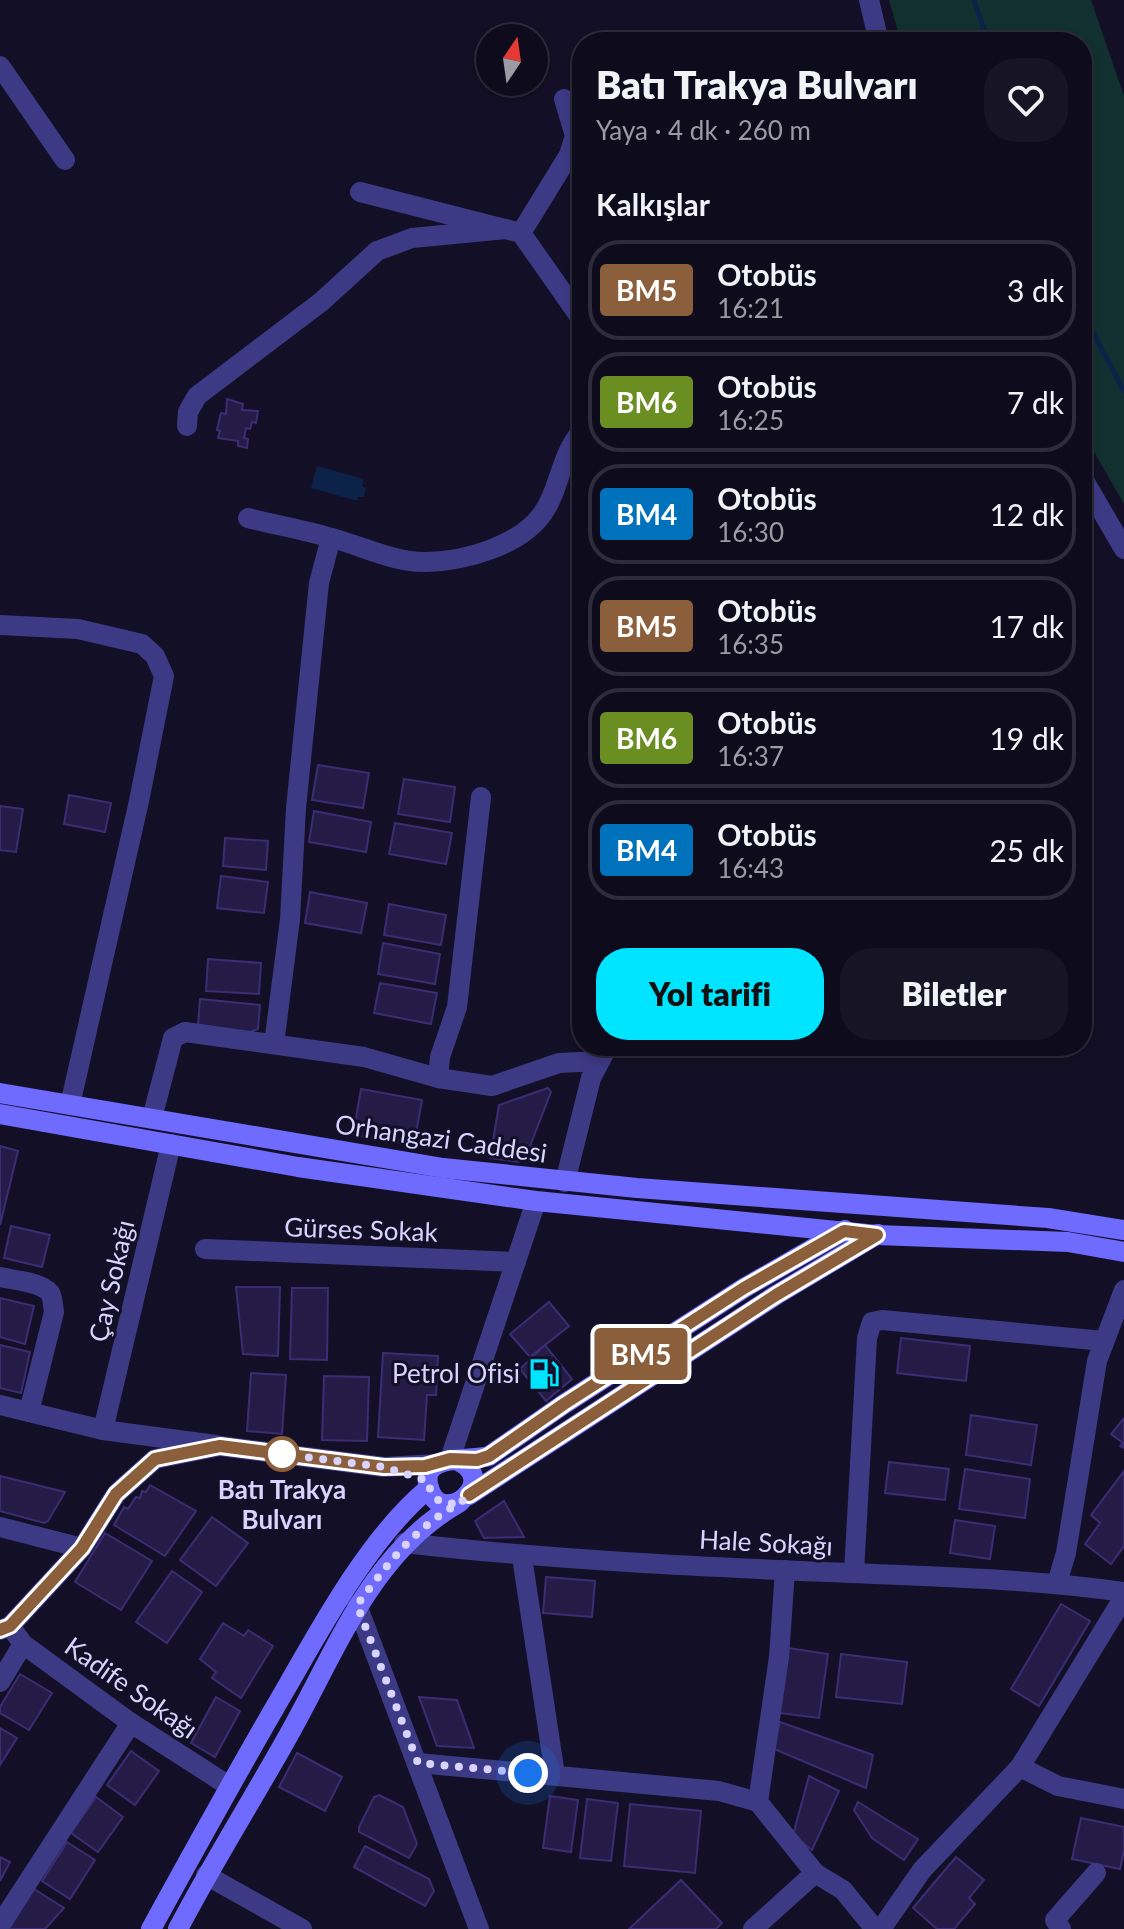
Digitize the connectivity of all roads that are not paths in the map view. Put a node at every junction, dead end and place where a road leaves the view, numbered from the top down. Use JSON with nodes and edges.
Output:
{"nodes":[{"id":1,"x":869,"y":0,"type":"edge"},
{"id":2,"x":877,"y":32,"type":"edge"},
{"id":3,"x":0,"y":66,"type":"edge"},
{"id":4,"x":564,"y":99,"type":"dead end"},
{"id":5,"x":572,"y":126,"type":"edge"},
{"id":6,"x":572,"y":146,"type":"edge"},
{"id":7,"x":65,"y":160,"type":"dead end"},
{"id":8,"x":360,"y":192,"type":"dead end"},
{"id":9,"x":514,"y":231,"type":"junction"},
{"id":10,"x":572,"y":307,"type":"edge"},
{"id":11,"x":187,"y":426,"type":"dead end"},
{"id":12,"x":572,"y":442,"type":"edge"},
{"id":13,"x":1092,"y":494,"type":"edge"},
{"id":14,"x":248,"y":518,"type":"dead end"},
{"id":15,"x":331,"y":538,"type":"junction"},
{"id":16,"x":1124,"y":549,"type":"edge"},
{"id":17,"x":0,"y":625,"type":"edge"},
{"id":18,"x":481,"y":797,"type":"dead end"},
{"id":19,"x":274,"y":1044,"type":"junction"},
{"id":20,"x":594,"y":1056,"type":"edge"},
{"id":21,"x":603,"y":1056,"type":"edge"},
{"id":22,"x":438,"y":1078,"type":"junction"},
{"id":23,"x":0,"y":1093,"type":"edge"},
{"id":24,"x":70,"y":1105,"type":"junction"},
{"id":25,"x":0,"y":1114,"type":"edge"},
{"id":26,"x":152,"y":1118,"type":"junction"},
{"id":27,"x":171,"y":1144,"type":"junction"},
{"id":28,"x":565,"y":1182,"type":"junction"},
{"id":29,"x":536,"y":1201,"type":"junction"},
{"id":30,"x":878,"y":1207,"type":"junction"},
{"id":31,"x":766,"y":1223,"type":"junction"},
{"id":32,"x":1124,"y":1230,"type":"edge"},
{"id":33,"x":844,"y":1231,"type":"junction"},
{"id":34,"x":877,"y":1235,"type":"junction"},
{"id":35,"x":205,"y":1249,"type":"dead end"},
{"id":36,"x":1124,"y":1252,"type":"edge"},
{"id":37,"x":516,"y":1262,"type":"junction"},
{"id":38,"x":770,"y":1273,"type":"junction"},
{"id":39,"x":0,"y":1277,"type":"edge"},
{"id":40,"x":1124,"y":1290,"type":"edge"},
{"id":41,"x":1104,"y":1341,"type":"junction"},
{"id":42,"x":0,"y":1405,"type":"edge"},
{"id":43,"x":29,"y":1412,"type":"junction"},
{"id":44,"x":103,"y":1430,"type":"junction"},
{"id":45,"x":220,"y":1446,"type":"junction"},
{"id":46,"x":440,"y":1470,"type":"junction"},
{"id":47,"x":466,"y":1497,"type":"junction"},
{"id":48,"x":0,"y":1527,"type":"edge"},
{"id":49,"x":404,"y":1543,"type":"junction"},
{"id":50,"x":82,"y":1548,"type":"junction"},
{"id":51,"x":522,"y":1557,"type":"junction"},
{"id":52,"x":785,"y":1570,"type":"junction"},
{"id":53,"x":854,"y":1573,"type":"junction"},
{"id":54,"x":1057,"y":1583,"type":"junction"},
{"id":55,"x":1124,"y":1594,"type":"edge"},
{"id":56,"x":357,"y":1605,"type":"junction"},
{"id":57,"x":5,"y":1628,"type":"edge"},
{"id":58,"x":23,"y":1644,"type":"junction"},
{"id":59,"x":0,"y":1682,"type":"edge"},
{"id":60,"x":131,"y":1723,"type":"junction"},
{"id":61,"x":418,"y":1763,"type":"junction"},
{"id":62,"x":1020,"y":1767,"type":"junction"},
{"id":63,"x":555,"y":1775,"type":"junction"},
{"id":64,"x":229,"y":1786,"type":"junction"},
{"id":65,"x":1124,"y":1799,"type":"edge"},
{"id":66,"x":758,"y":1802,"type":"junction"},
{"id":67,"x":815,"y":1873,"type":"junction"},
{"id":68,"x":1096,"y":1873,"type":"dead end"},
{"id":69,"x":206,"y":1875,"type":"junction"},
{"id":70,"x":0,"y":1925,"type":"edge"},
{"id":71,"x":151,"y":1929,"type":"edge"},
{"id":72,"x":178,"y":1929,"type":"edge"},
{"id":73,"x":302,"y":1929,"type":"edge"},
{"id":74,"x":479,"y":1929,"type":"edge"},
{"id":75,"x":753,"y":1929,"type":"edge"},
{"id":76,"x":875,"y":1929,"type":"edge"},
{"id":77,"x":881,"y":1929,"type":"edge"},
{"id":78,"x":1061,"y":1929,"type":"edge"}],
"edges":[{"from":1,"to":2,"type":"street"},
{"from":3,"to":7,"type":"street"},
{"from":4,"to":5,"type":"street"},
{"from":6,"to":9,"type":"street"},
{"from":8,"to":9,"type":"street"},
{"from":9,"to":10,"type":"street"},
{"from":9,"to":11,"type":"street"},
{"from":12,"to":15,"type":"street"},
{"from":13,"to":16,"type":"street"},
{"from":14,"to":15,"type":"street"},
{"from":15,"to":19,"type":"street"},
{"from":17,"to":24,"type":"street"},
{"from":18,"to":22,"type":"street"},
{"from":19,"to":22,"type":"street"},
{"from":19,"to":26,"type":"street"},
{"from":20,"to":22,"type":"street"},
{"from":21,"to":28,"type":"street"},
{"from":23,"to":24,"type":"main road","name":"Orhangazi Caddesi"},
{"from":24,"to":26,"type":"main road","name":"Orhangazi Caddesi"},
{"from":25,"to":27,"type":"main road","name":"Orhangazi Caddesi"},
{"from":26,"to":28,"type":"main road","name":"Orhangazi Caddesi"},
{"from":27,"to":29,"type":"main road","name":"Orhangazi Caddesi"},
{"from":27,"to":44,"type":"street","name":"Çay Sokağı"},
{"from":28,"to":30,"type":"main road","name":"Orhangazi Caddesi"},
{"from":29,"to":31,"type":"main road","name":"Orhangazi Caddesi"},
{"from":29,"to":37,"type":"street"},
{"from":30,"to":32,"type":"main road"},
{"from":30,"to":33,"type":"main road"},
{"from":30,"to":34,"type":"main road"},
{"from":31,"to":33,"type":"main road","name":"Orhangazi Caddesi"},
{"from":31,"to":38,"type":"main road"},
{"from":33,"to":34,"type":"main road"},
{"from":33,"to":38,"type":"main road"},
{"from":34,"to":36,"type":"main road"},
{"from":34,"to":47,"type":"main road"},
{"from":35,"to":37,"type":"street","name":"Gürses Sokak"},
{"from":37,"to":46,"type":"street"},
{"from":38,"to":46,"type":"main road"},
{"from":39,"to":43,"type":"street"},
{"from":40,"to":41,"type":"street"},
{"from":41,"to":53,"type":"street"},
{"from":41,"to":54,"type":"street"},
{"from":42,"to":43,"type":"street"},
{"from":43,"to":44,"type":"street"},
{"from":44,"to":45,"type":"street"},
{"from":45,"to":46,"type":"street"},
{"from":45,"to":50,"type":"street"},
{"from":46,"to":47,"type":"main road"},
{"from":46,"to":47,"type":"main road"},
{"from":46,"to":64,"type":"main road"},
{"from":47,"to":49,"type":"main road"},
{"from":48,"to":50,"type":"street"},
{"from":49,"to":51,"type":"street","name":"Hale Sokağı"},
{"from":49,"to":56,"type":"main road"},
{"from":50,"to":57,"type":"street"},
{"from":51,"to":52,"type":"street","name":"Hale Sokağı"},
{"from":51,"to":63,"type":"street"},
{"from":52,"to":53,"type":"street","name":"Hale Sokağı"},
{"from":52,"to":66,"type":"street"},
{"from":53,"to":54,"type":"street","name":"Hale Sokağı"},
{"from":54,"to":55,"type":"street","name":"Hale Sokağı"},
{"from":55,"to":62,"type":"street"},
{"from":56,"to":61,"type":"street"},
{"from":56,"to":69,"type":"main road"},
{"from":57,"to":58,"type":"street","name":"Kadife Sokağı"},
{"from":58,"to":59,"type":"street"},
{"from":58,"to":60,"type":"street","name":"Kadife Sokağı"},
{"from":60,"to":64,"type":"street","name":"Kadife Sokağı"},
{"from":60,"to":70,"type":"street"},
{"from":61,"to":63,"type":"street"},
{"from":61,"to":74,"type":"street"},
{"from":62,"to":65,"type":"street"},
{"from":62,"to":77,"type":"street"},
{"from":63,"to":66,"type":"street"},
{"from":64,"to":71,"type":"main road"},
{"from":66,"to":67,"type":"street"},
{"from":67,"to":75,"type":"street"},
{"from":67,"to":76,"type":"street"},
{"from":68,"to":78,"type":"street"},
{"from":69,"to":72,"type":"main road"},
{"from":69,"to":73,"type":"street"}]}
